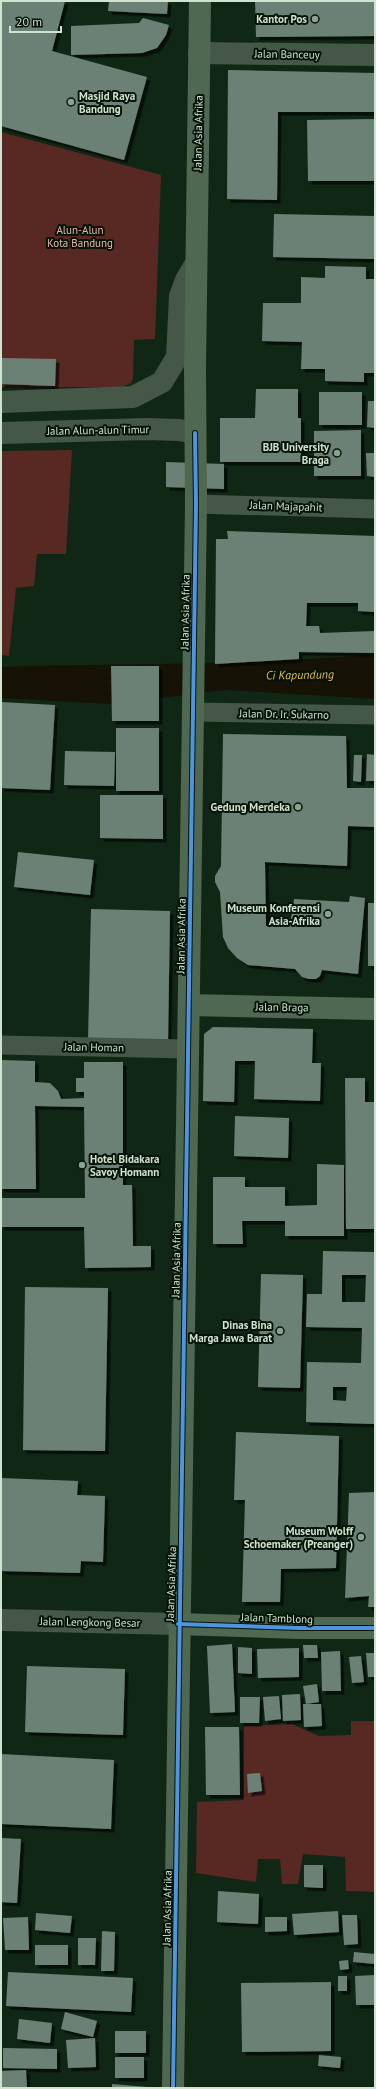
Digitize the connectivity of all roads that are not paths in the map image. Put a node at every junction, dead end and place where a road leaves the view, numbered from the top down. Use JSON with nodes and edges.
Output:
{"nodes":[{"id":1,"x":200,"y":1,"type":"edge"},
{"id":2,"x":199,"y":53,"type":"junction"},
{"id":3,"x":375,"y":55,"type":"edge"},
{"id":4,"x":196,"y":264,"type":"junction"},
{"id":5,"x":1,"y":402,"type":"edge"},
{"id":6,"x":1,"y":433,"type":"edge"},
{"id":7,"x":195,"y":433,"type":"junction"},
{"id":8,"x":196,"y":504,"type":"junction"},
{"id":9,"x":375,"y":510,"type":"edge"},
{"id":10,"x":193,"y":712,"type":"junction"},
{"id":11,"x":375,"y":715,"type":"edge"},
{"id":12,"x":189,"y":1005,"type":"junction"},
{"id":13,"x":375,"y":1009,"type":"edge"},
{"id":14,"x":1,"y":1045,"type":"edge"},
{"id":15,"x":188,"y":1049,"type":"junction"},
{"id":16,"x":1,"y":1620,"type":"edge"},
{"id":17,"x":178,"y":1624,"type":"junction"},
{"id":18,"x":375,"y":1628,"type":"edge"},
{"id":19,"x":173,"y":2088,"type":"edge"}],
"edges":[{"from":1,"to":2,"type":"main road","name":"Jalan Asia Afrika"},
{"from":2,"to":3,"type":"street","name":"Jalan Banceuy"},
{"from":2,"to":4,"type":"main road","name":"Jalan Asia Afrika"},
{"from":4,"to":5,"type":"street"},
{"from":4,"to":7,"type":"main road","name":"Jalan Asia Afrika"},
{"from":6,"to":7,"type":"street","name":"Jalan Alun-alun Timur"},
{"from":7,"to":8,"type":"main road","name":"Jalan Asia Afrika"},
{"from":8,"to":9,"type":"street","name":"Jalan Majapahit"},
{"from":8,"to":10,"type":"main road","name":"Jalan Asia Afrika"},
{"from":10,"to":11,"type":"street","name":"Jalan Dr. Ir. Sukarno"},
{"from":10,"to":12,"type":"main road","name":"Jalan Asia Afrika"},
{"from":12,"to":13,"type":"main road","name":"Jalan Braga"},
{"from":12,"to":15,"type":"main road","name":"Jalan Asia Afrika"},
{"from":14,"to":15,"type":"street","name":"Jalan Homan"},
{"from":15,"to":17,"type":"main road","name":"Jalan Asia Afrika"},
{"from":16,"to":17,"type":"street","name":"Jalan Lengkong Besar"},
{"from":17,"to":18,"type":"main road","name":"Jalan Tamblong"},
{"from":17,"to":19,"type":"main road","name":"Jalan Asia Afrika"}]}
